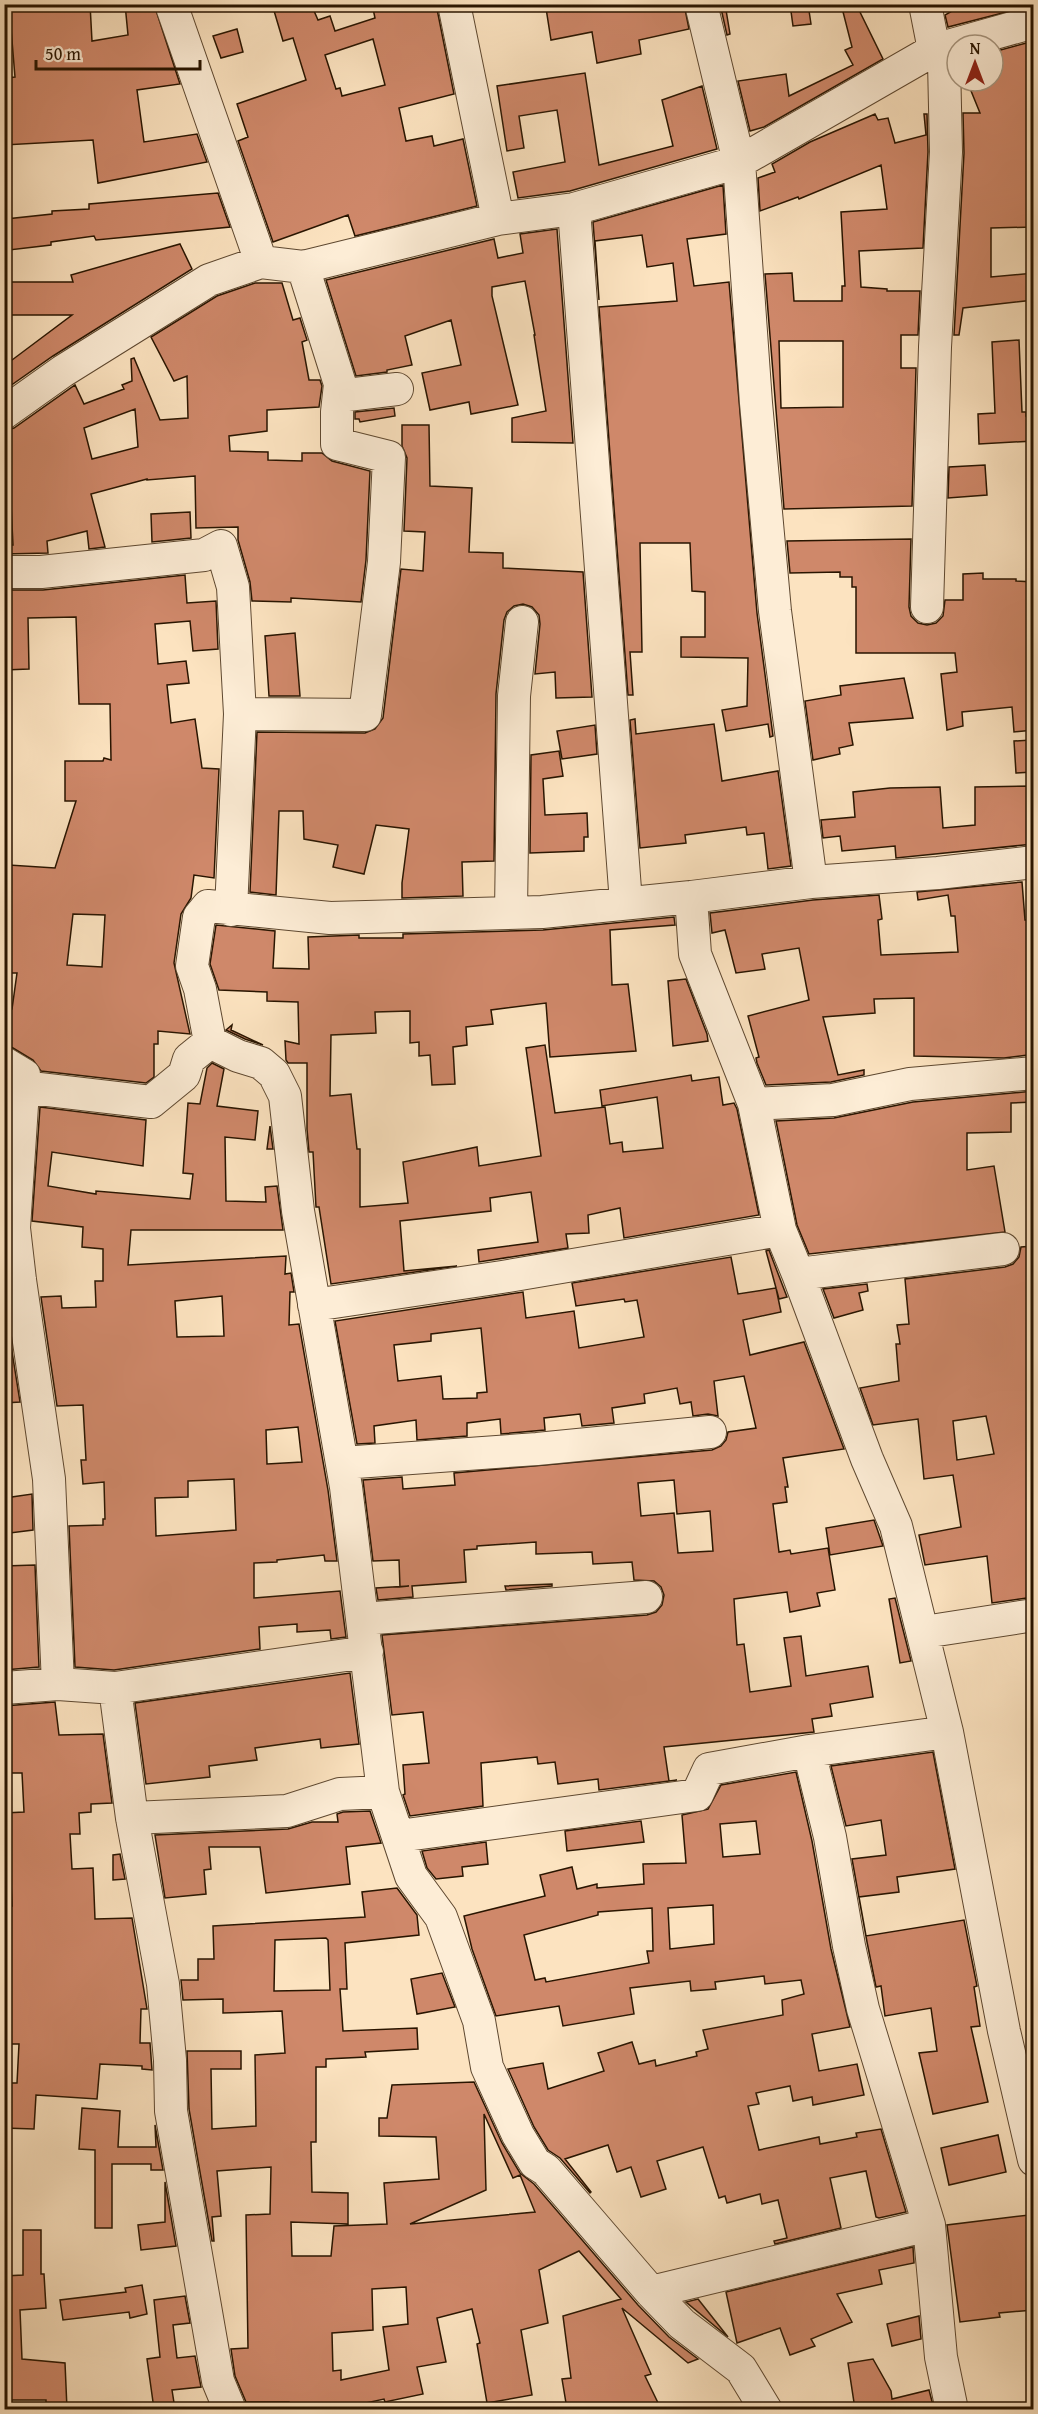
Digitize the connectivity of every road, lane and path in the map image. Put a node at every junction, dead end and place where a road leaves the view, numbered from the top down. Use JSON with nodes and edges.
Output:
{"nodes":[{"id":1,"x":171,"y":4,"type":"edge"},
{"id":2,"x":454,"y":4,"type":"edge"},
{"id":3,"x":701,"y":4,"type":"edge"},
{"id":4,"x":925,"y":4,"type":"edge"},
{"id":5,"x":1034,"y":22,"type":"edge"},
{"id":6,"x":934,"y":50,"type":"junction"},
{"id":7,"x":739,"y":162,"type":"junction"},
{"id":8,"x":574,"y":209,"type":"junction"},
{"id":9,"x":498,"y":219,"type":"junction"},
{"id":10,"x":261,"y":262,"type":"junction"},
{"id":11,"x":303,"y":267,"type":"junction"},
{"id":12,"x":396,"y":388,"type":"dead end"},
{"id":13,"x":339,"y":396,"type":"junction"},
{"id":14,"x":4,"y":412,"type":"edge"},
{"id":15,"x":4,"y":572,"type":"edge"},
{"id":16,"x":927,"y":607,"type":"dead end"},
{"id":17,"x":522,"y":622,"type":"dead end"},
{"id":18,"x":240,"y":714,"type":"junction"},
{"id":19,"x":1034,"y":862,"type":"edge"},
{"id":20,"x":811,"y":882,"type":"junction"},
{"id":21,"x":691,"y":897,"type":"junction"},
{"id":22,"x":626,"y":903,"type":"junction"},
{"id":23,"x":231,"y":909,"type":"junction"},
{"id":24,"x":511,"y":912,"type":"junction"},
{"id":25,"x":210,"y":1042,"type":"junction"},
{"id":26,"x":1034,"y":1073,"type":"edge"},
{"id":27,"x":13,"y":1075,"type":"edge"},
{"id":28,"x":754,"y":1104,"type":"junction"},
{"id":29,"x":780,"y":1230,"type":"junction"},
{"id":30,"x":1004,"y":1249,"type":"dead end"},
{"id":31,"x":798,"y":1274,"type":"junction"},
{"id":32,"x":314,"y":1305,"type":"junction"},
{"id":33,"x":711,"y":1432,"type":"dead end"},
{"id":34,"x":342,"y":1463,"type":"junction"},
{"id":35,"x":646,"y":1597,"type":"dead end"},
{"id":36,"x":1034,"y":1615,"type":"edge"},
{"id":37,"x":362,"y":1619,"type":"junction"},
{"id":38,"x":924,"y":1632,"type":"junction"},
{"id":39,"x":367,"y":1652,"type":"junction"},
{"id":40,"x":58,"y":1684,"type":"junction"},
{"id":41,"x":4,"y":1688,"type":"edge"},
{"id":42,"x":115,"y":1688,"type":"junction"},
{"id":43,"x":947,"y":1732,"type":"junction"},
{"id":44,"x":809,"y":1751,"type":"junction"},
{"id":45,"x":383,"y":1792,"type":"junction"},
{"id":46,"x":132,"y":1818,"type":"junction"},
{"id":47,"x":399,"y":1836,"type":"junction"},
{"id":48,"x":1034,"y":2160,"type":"edge"},
{"id":49,"x":929,"y":2225,"type":"junction"},
{"id":50,"x":651,"y":2292,"type":"junction"},
{"id":51,"x":230,"y":2409,"type":"edge"},
{"id":52,"x":766,"y":2409,"type":"edge"},
{"id":53,"x":952,"y":2409,"type":"edge"}],
"edges":[{"from":1,"to":10,"type":"street"},
{"from":2,"to":9,"type":"street"},
{"from":3,"to":7,"type":"street"},
{"from":4,"to":6,"type":"street"},
{"from":5,"to":6,"type":"street"},
{"from":6,"to":7,"type":"street"},
{"from":6,"to":16,"type":"street"},
{"from":7,"to":8,"type":"street"},
{"from":7,"to":20,"type":"street"},
{"from":8,"to":9,"type":"street"},
{"from":8,"to":22,"type":"street"},
{"from":9,"to":11,"type":"street"},
{"from":10,"to":11,"type":"street"},
{"from":10,"to":14,"type":"street"},
{"from":11,"to":13,"type":"street"},
{"from":12,"to":13,"type":"street"},
{"from":13,"to":18,"type":"street"},
{"from":15,"to":18,"type":"street"},
{"from":17,"to":24,"type":"street"},
{"from":18,"to":23,"type":"street"},
{"from":19,"to":20,"type":"street"},
{"from":20,"to":21,"type":"street"},
{"from":21,"to":22,"type":"street"},
{"from":21,"to":28,"type":"street"},
{"from":22,"to":24,"type":"street"},
{"from":23,"to":24,"type":"street"},
{"from":23,"to":25,"type":"street"},
{"from":25,"to":27,"type":"street"},
{"from":25,"to":32,"type":"street"},
{"from":26,"to":28,"type":"street"},
{"from":27,"to":40,"type":"street"},
{"from":28,"to":29,"type":"street"},
{"from":29,"to":31,"type":"street"},
{"from":29,"to":32,"type":"street"},
{"from":30,"to":31,"type":"street"},
{"from":31,"to":38,"type":"street"},
{"from":32,"to":34,"type":"street"},
{"from":33,"to":34,"type":"street"},
{"from":34,"to":37,"type":"street"},
{"from":35,"to":37,"type":"street"},
{"from":36,"to":38,"type":"street"},
{"from":37,"to":39,"type":"street"},
{"from":38,"to":43,"type":"street"},
{"from":39,"to":42,"type":"street"},
{"from":39,"to":45,"type":"street"},
{"from":40,"to":41,"type":"street"},
{"from":40,"to":42,"type":"street"},
{"from":42,"to":46,"type":"street"},
{"from":43,"to":44,"type":"street"},
{"from":43,"to":48,"type":"street"},
{"from":44,"to":47,"type":"street"},
{"from":44,"to":49,"type":"street"},
{"from":45,"to":46,"type":"street"},
{"from":45,"to":47,"type":"street"},
{"from":46,"to":51,"type":"street"},
{"from":47,"to":50,"type":"street"},
{"from":49,"to":50,"type":"street"},
{"from":49,"to":53,"type":"street"},
{"from":50,"to":52,"type":"street"}]}
